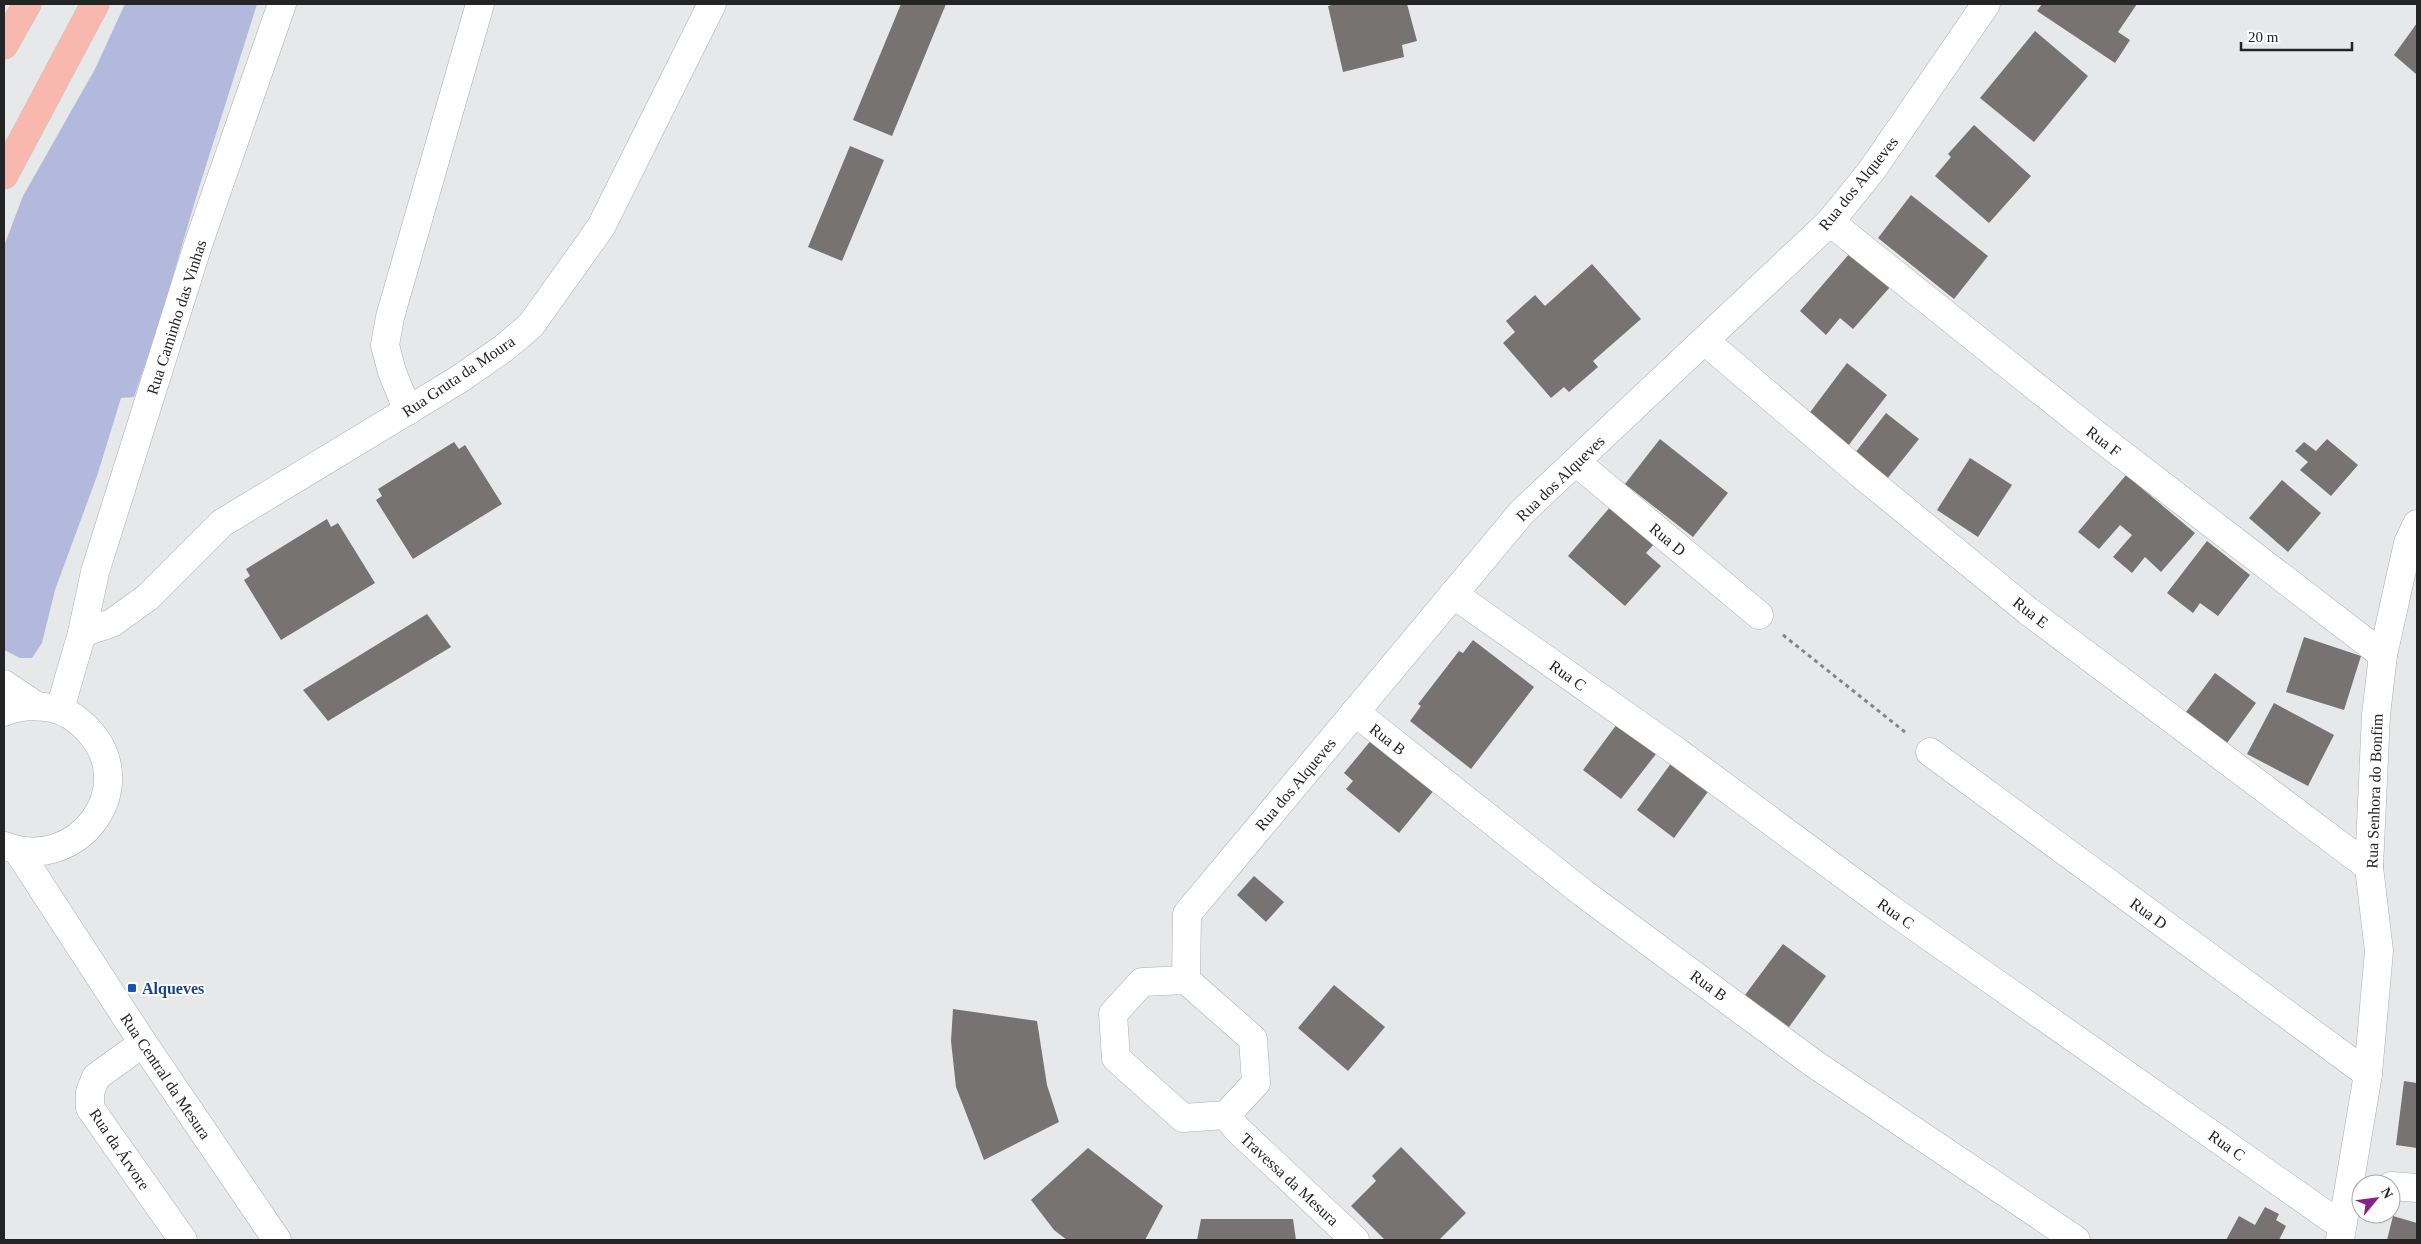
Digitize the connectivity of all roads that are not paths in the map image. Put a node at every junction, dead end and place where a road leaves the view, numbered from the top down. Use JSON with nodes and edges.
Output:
{"nodes":[{"id":1,"x":27,"y":4,"type":"edge"},
{"id":2,"x":95,"y":4,"type":"edge"},
{"id":3,"x":282,"y":4,"type":"edge"},
{"id":4,"x":480,"y":4,"type":"edge"},
{"id":5,"x":712,"y":4,"type":"edge"},
{"id":6,"x":1986,"y":4,"type":"edge"},
{"id":7,"x":4,"y":45,"type":"edge"},
{"id":8,"x":4,"y":175,"type":"edge"},
{"id":9,"x":1830,"y":222,"type":"junction"},
{"id":10,"x":1705,"y":341,"type":"junction"},
{"id":11,"x":408,"y":411,"type":"junction"},
{"id":12,"x":1576,"y":462,"type":"junction"},
{"id":13,"x":2417,"y":524,"type":"edge"},
{"id":14,"x":1453,"y":594,"type":"junction"},
{"id":15,"x":1760,"y":615,"type":"road end"},
{"id":16,"x":82,"y":634,"type":"junction"},
{"id":17,"x":2383,"y":655,"type":"junction"},
{"id":18,"x":4,"y":684,"type":"edge"},
{"id":19,"x":47,"y":707,"type":"junction"},
{"id":20,"x":4,"y":712,"type":"edge"},
{"id":21,"x":1355,"y":712,"type":"junction"},
{"id":22,"x":1930,"y":752,"type":"road end"},
{"id":23,"x":11,"y":848,"type":"edge"},
{"id":24,"x":57,"y":849,"type":"junction"},
{"id":25,"x":2369,"y":868,"type":"junction"},
{"id":26,"x":56,"y":911,"type":"junction"},
{"id":27,"x":1186,"y":980,"type":"junction"},
{"id":28,"x":143,"y":1043,"type":"junction"},
{"id":29,"x":2368,"y":1074,"type":"junction"},
{"id":30,"x":1226,"y":1115,"type":"junction"},
{"id":31,"x":2357,"y":1174,"type":"edge"},
{"id":32,"x":2401,"y":1187,"type":"edge"},
{"id":33,"x":2417,"y":1188,"type":"edge"},
{"id":34,"x":2351,"y":1201,"type":"edge"},
{"id":35,"x":2341,"y":1233,"type":"edge"},
{"id":36,"x":184,"y":1240,"type":"edge"},
{"id":37,"x":277,"y":1240,"type":"edge"},
{"id":38,"x":1355,"y":1240,"type":"edge"},
{"id":39,"x":2076,"y":1240,"type":"edge"}],
"edges":[{"from":1,"to":7,"type":"highway"},
{"from":2,"to":8,"type":"highway"},
{"from":3,"to":16,"type":"street","name":"Rua Caminho das Vinhas"},
{"from":4,"to":11,"type":"street"},
{"from":5,"to":11,"type":"street","name":"Rua Gruta da Moura"},
{"from":6,"to":9,"type":"street","name":"Rua dos Alqueves"},
{"from":9,"to":10,"type":"street","name":"Rua dos Alqueves"},
{"from":9,"to":17,"type":"street","name":"Rua F"},
{"from":10,"to":12,"type":"street","name":"Rua dos Alqueves"},
{"from":10,"to":25,"type":"street","name":"Rua E"},
{"from":11,"to":16,"type":"street","name":"Rua Gruta da Moura"},
{"from":12,"to":14,"type":"street","name":"Rua dos Alqueves"},
{"from":12,"to":15,"type":"street","name":"Rua D"},
{"from":13,"to":17,"type":"street","name":"Rua Senhora do Bonfim"},
{"from":14,"to":21,"type":"street","name":"Rua dos Alqueves"},
{"from":14,"to":35,"type":"street","name":"Rua C"},
{"from":16,"to":19,"type":"street","name":"Rua Caminho das Vinhas"},
{"from":17,"to":25,"type":"street","name":"Rua Senhora do Bonfim"},
{"from":18,"to":19,"type":"street"},
{"from":19,"to":20,"type":"street"},
{"from":19,"to":24,"type":"street"},
{"from":21,"to":27,"type":"street","name":"Rua dos Alqueves"},
{"from":21,"to":39,"type":"street","name":"Rua B"},
{"from":22,"to":29,"type":"street","name":"Rua D"},
{"from":23,"to":24,"type":"street"},
{"from":23,"to":26,"type":"street","name":"Rua Central da Mesura"},
{"from":24,"to":26,"type":"street"},
{"from":25,"to":29,"type":"street","name":"Rua Senhora do Bonfim"},
{"from":26,"to":28,"type":"street","name":"Rua Central da Mesura"},
{"from":27,"to":30,"type":"street"},
{"from":27,"to":30,"type":"street"},
{"from":28,"to":36,"type":"street","name":"Rua da Árvore"},
{"from":28,"to":37,"type":"street","name":"Rua Central da Mesura"},
{"from":29,"to":31,"type":"street","name":"Rua Senhora do Bonfim"},
{"from":30,"to":38,"type":"street","name":"Travessa da Mesura"},
{"from":32,"to":33,"type":"street"},
{"from":34,"to":35,"type":"street","name":"Rua Senhora do Bonfim"}]}
